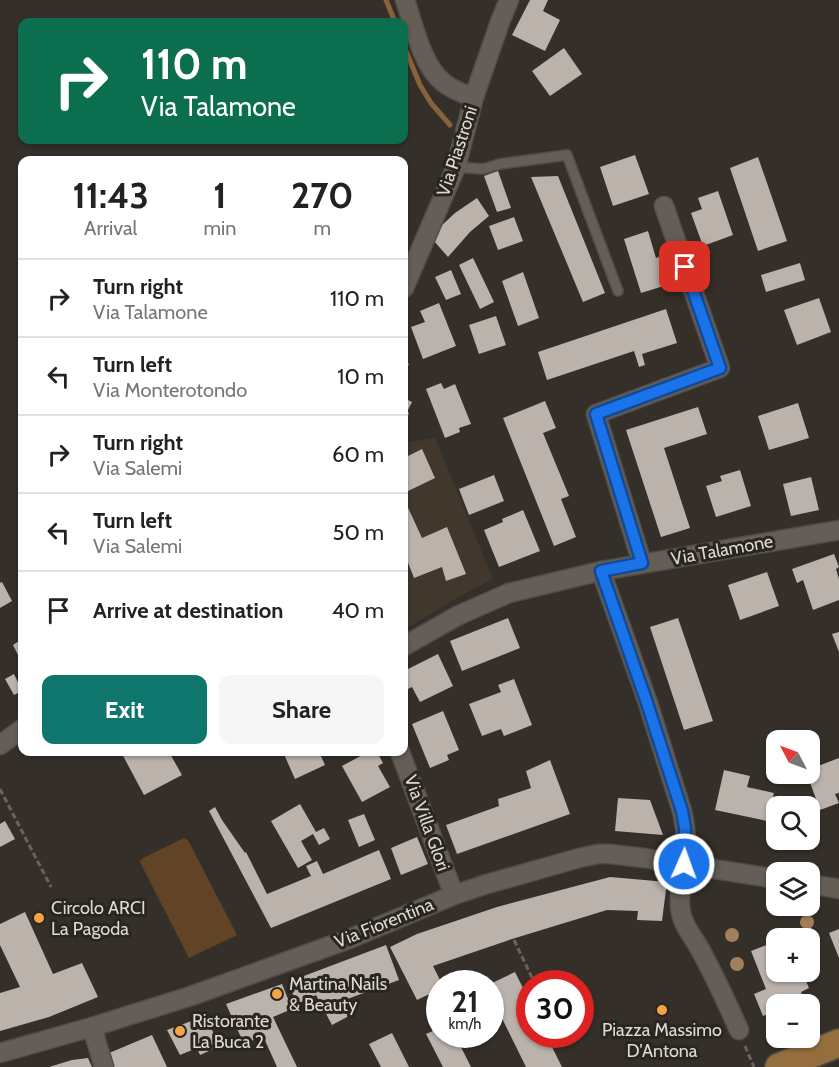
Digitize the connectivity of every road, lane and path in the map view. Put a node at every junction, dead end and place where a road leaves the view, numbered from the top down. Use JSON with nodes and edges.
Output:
{"nodes":[{"id":1,"x":405,"y":0,"type":"edge"},
{"id":2,"x":508,"y":0,"type":"edge"},
{"id":3,"x":474,"y":97,"type":"junction"},
{"id":4,"x":456,"y":167,"type":"junction"},
{"id":5,"x":664,"y":206,"type":"dead end"},
{"id":6,"x":408,"y":279,"type":"edge"},
{"id":7,"x":618,"y":291,"type":"dead end"},
{"id":8,"x":839,"y":530,"type":"edge"},
{"id":9,"x":642,"y":563,"type":"junction"},
{"id":10,"x":601,"y":571,"type":"junction"},
{"id":11,"x":408,"y":644,"type":"edge"},
{"id":12,"x":18,"y":732,"type":"edge"},
{"id":13,"x":0,"y":745,"type":"edge"},
{"id":14,"x":402,"y":756,"type":"edge"},
{"id":15,"x":0,"y":789,"type":"edge"},
{"id":16,"x":684,"y":864,"type":"junction"},
{"id":17,"x":766,"y":877,"type":"edge"},
{"id":18,"x":820,"y":886,"type":"edge"},
{"id":19,"x":51,"y":887,"type":"dead end"},
{"id":20,"x":839,"y":889,"type":"edge"},
{"id":21,"x":454,"y":896,"type":"junction"},
{"id":22,"x":514,"y":940,"type":"dead end"},
{"id":23,"x":528,"y":970,"type":"edge"},
{"id":24,"x":92,"y":1027,"type":"junction"},
{"id":25,"x":739,"y":1030,"type":"joint"},
{"id":26,"x":839,"y":1043,"type":"edge"},
{"id":27,"x":0,"y":1053,"type":"edge"},
{"id":28,"x":104,"y":1067,"type":"edge"},
{"id":29,"x":753,"y":1067,"type":"edge"},
{"id":30,"x":779,"y":1067,"type":"edge"}],
"edges":[{"from":1,"to":3,"type":"street","name":"Via Piastroni"},
{"from":2,"to":3,"type":"street"},
{"from":3,"to":4,"type":"street","name":"Via Piastroni"},
{"from":4,"to":6,"type":"street","name":"Via Piastroni"},
{"from":4,"to":7,"type":"lane"},
{"from":5,"to":9,"type":"street"},
{"from":8,"to":9,"type":"street","name":"Via Talamone"},
{"from":9,"to":10,"type":"street","name":"Via Talamone"},
{"from":10,"to":11,"type":"street","name":"Via Talamone"},
{"from":10,"to":16,"type":"street"},
{"from":12,"to":13,"type":"street"},
{"from":14,"to":21,"type":"street","name":"Via Villa Glori"},
{"from":15,"to":19,"type":"path"},
{"from":16,"to":17,"type":"street","name":"Via Fiorentina"},
{"from":16,"to":21,"type":"street","name":"Via Fiorentina"},
{"from":16,"to":25,"type":"street"},
{"from":18,"to":20,"type":"street"},
{"from":21,"to":24,"type":"street","name":"Via Fiorentina"},
{"from":22,"to":23,"type":"path"},
{"from":24,"to":27,"type":"street","name":"Via Fiorentina"},
{"from":24,"to":28,"type":"street"},
{"from":25,"to":29,"type":"path"},
{"from":26,"to":30,"type":"main road"}]}
